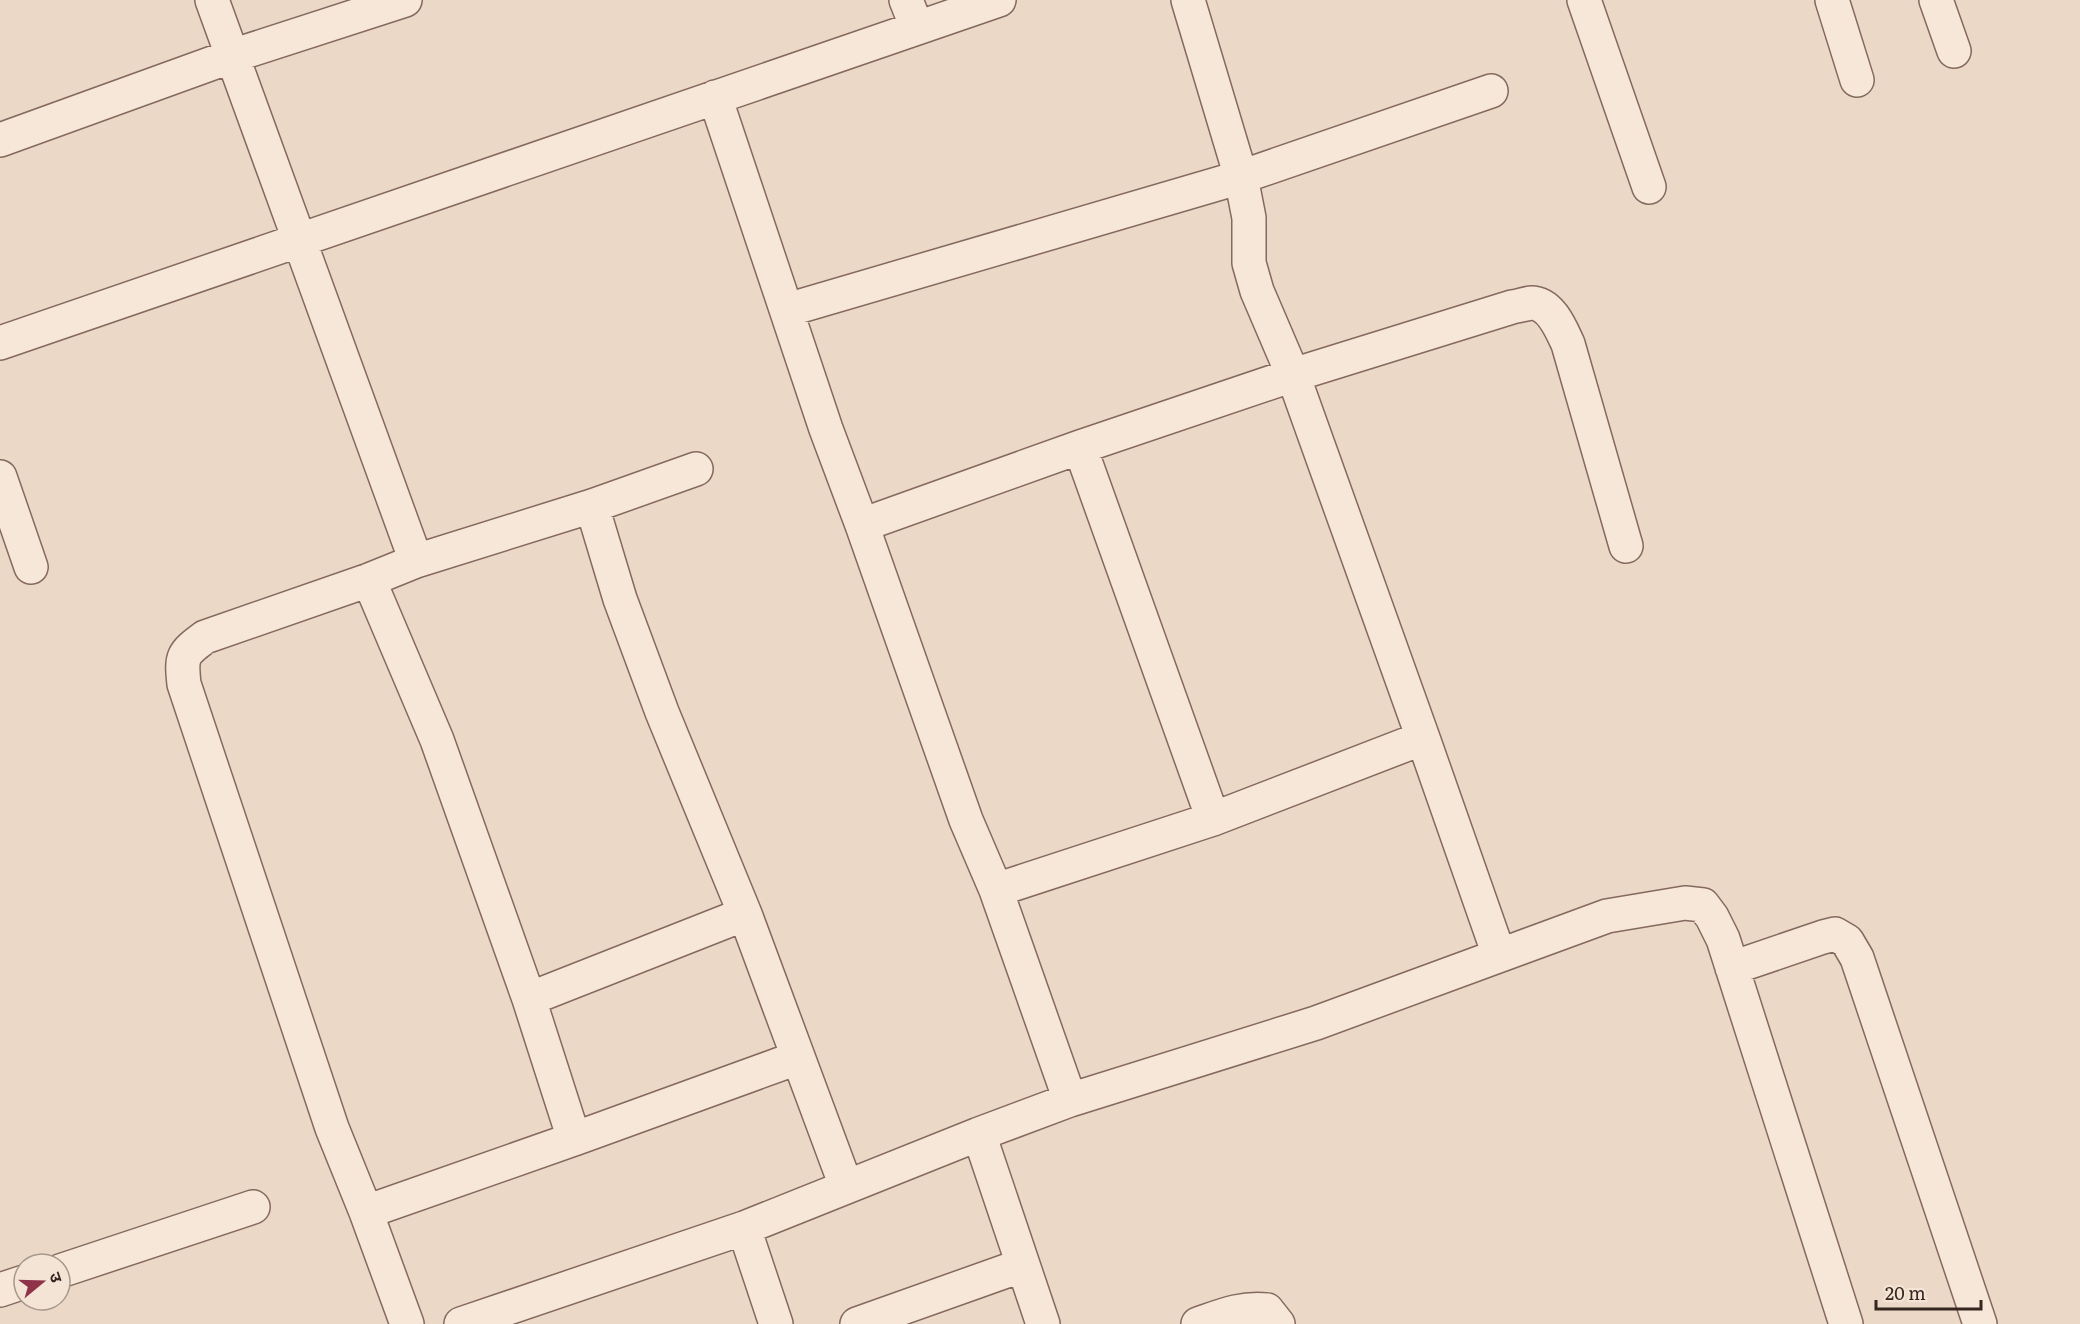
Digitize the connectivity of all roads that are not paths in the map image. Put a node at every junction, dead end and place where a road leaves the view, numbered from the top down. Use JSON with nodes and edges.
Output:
{"nodes":[{"id":1,"x":212,"y":0,"type":"edge"},
{"id":2,"x":405,"y":0,"type":"edge"},
{"id":3,"x":999,"y":0,"type":"edge"},
{"id":4,"x":1188,"y":0,"type":"edge"},
{"id":5,"x":1584,"y":0,"type":"edge"},
{"id":6,"x":1832,"y":0,"type":"edge"},
{"id":7,"x":1936,"y":0,"type":"edge"},
{"id":8,"x":912,"y":14,"type":"edge"},
{"id":9,"x":1954,"y":51,"type":"dead end"},
{"id":10,"x":232,"y":56,"type":"junction"},
{"id":11,"x":1857,"y":80,"type":"dead end"},
{"id":12,"x":1491,"y":91,"type":"dead end"},
{"id":13,"x":715,"y":97,"type":"junction"},
{"id":14,"x":0,"y":140,"type":"edge"},
{"id":15,"x":1241,"y":177,"type":"junction"},
{"id":16,"x":1649,"y":187,"type":"dead end"},
{"id":17,"x":300,"y":239,"type":"junction"},
{"id":18,"x":787,"y":310,"type":"junction"},
{"id":19,"x":0,"y":343,"type":"edge"},
{"id":20,"x":1293,"y":375,"type":"junction"},
{"id":21,"x":1080,"y":447,"type":"junction"},
{"id":22,"x":696,"y":469,"type":"dead end"},
{"id":23,"x":0,"y":477,"type":"edge"},
{"id":24,"x":592,"y":506,"type":"junction"},
{"id":25,"x":862,"y":525,"type":"junction"},
{"id":26,"x":1626,"y":546,"type":"dead end"},
{"id":27,"x":416,"y":561,"type":"junction"},
{"id":28,"x":31,"y":567,"type":"dead end"},
{"id":29,"x":369,"y":580,"type":"junction"},
{"id":30,"x":1423,"y":738,"type":"junction"},
{"id":31,"x":1213,"y":819,"type":"junction"},
{"id":32,"x":996,"y":890,"type":"junction"},
{"id":33,"x":745,"y":914,"type":"junction"},
{"id":34,"x":1499,"y":955,"type":"junction"},
{"id":35,"x":1732,"y":968,"type":"junction"},
{"id":36,"x":529,"y":999,"type":"junction"},
{"id":37,"x":797,"y":1058,"type":"junction"},
{"id":38,"x":1070,"y":1100,"type":"junction"},
{"id":39,"x":979,"y":1134,"type":"junction"},
{"id":40,"x":573,"y":1138,"type":"junction"},
{"id":41,"x":846,"y":1186,"type":"junction"},
{"id":42,"x":253,"y":1208,"type":"dead end"},
{"id":43,"x":366,"y":1212,"type":"junction"},
{"id":44,"x":744,"y":1228,"type":"junction"},
{"id":45,"x":1023,"y":1265,"type":"junction"},
{"id":46,"x":72,"y":1267,"type":"edge"},
{"id":47,"x":407,"y":1324,"type":"edge"},
{"id":48,"x":461,"y":1324,"type":"edge"},
{"id":49,"x":776,"y":1324,"type":"edge"},
{"id":50,"x":857,"y":1324,"type":"edge"},
{"id":51,"x":1043,"y":1324,"type":"edge"},
{"id":52,"x":1198,"y":1324,"type":"edge"},
{"id":53,"x":1278,"y":1324,"type":"edge"},
{"id":54,"x":1846,"y":1324,"type":"edge"},
{"id":55,"x":1980,"y":1324,"type":"edge"}],
"edges":[{"from":1,"to":10,"type":"street"},
{"from":2,"to":10,"type":"street"},
{"from":3,"to":8,"type":"street"},
{"from":4,"to":15,"type":"street"},
{"from":5,"to":16,"type":"street"},
{"from":6,"to":11,"type":"street"},
{"from":7,"to":9,"type":"street"},
{"from":8,"to":13,"type":"street"},
{"from":10,"to":14,"type":"street"},
{"from":10,"to":17,"type":"street"},
{"from":12,"to":15,"type":"street"},
{"from":13,"to":17,"type":"street"},
{"from":13,"to":18,"type":"street"},
{"from":15,"to":18,"type":"street"},
{"from":15,"to":20,"type":"street"},
{"from":17,"to":19,"type":"street"},
{"from":17,"to":27,"type":"street"},
{"from":18,"to":25,"type":"street"},
{"from":20,"to":21,"type":"street"},
{"from":20,"to":26,"type":"street"},
{"from":20,"to":30,"type":"street"},
{"from":21,"to":25,"type":"street"},
{"from":21,"to":31,"type":"street"},
{"from":22,"to":24,"type":"street"},
{"from":23,"to":28,"type":"street"},
{"from":24,"to":27,"type":"street"},
{"from":24,"to":33,"type":"street"},
{"from":25,"to":32,"type":"street"},
{"from":27,"to":29,"type":"street"},
{"from":29,"to":36,"type":"street"},
{"from":29,"to":43,"type":"street"},
{"from":30,"to":31,"type":"street"},
{"from":30,"to":34,"type":"street"},
{"from":31,"to":32,"type":"street"},
{"from":32,"to":38,"type":"street"},
{"from":33,"to":36,"type":"street"},
{"from":33,"to":37,"type":"street"},
{"from":34,"to":35,"type":"street"},
{"from":34,"to":38,"type":"street"},
{"from":35,"to":54,"type":"street"},
{"from":35,"to":55,"type":"street"},
{"from":36,"to":40,"type":"street"},
{"from":37,"to":40,"type":"street"},
{"from":37,"to":41,"type":"street"},
{"from":38,"to":39,"type":"street"},
{"from":39,"to":41,"type":"street"},
{"from":39,"to":45,"type":"street"},
{"from":40,"to":43,"type":"street"},
{"from":41,"to":44,"type":"street"},
{"from":42,"to":46,"type":"street"},
{"from":43,"to":47,"type":"street"},
{"from":44,"to":48,"type":"street"},
{"from":44,"to":49,"type":"street"},
{"from":45,"to":50,"type":"street"},
{"from":45,"to":51,"type":"street"},
{"from":52,"to":53,"type":"street"}]}
